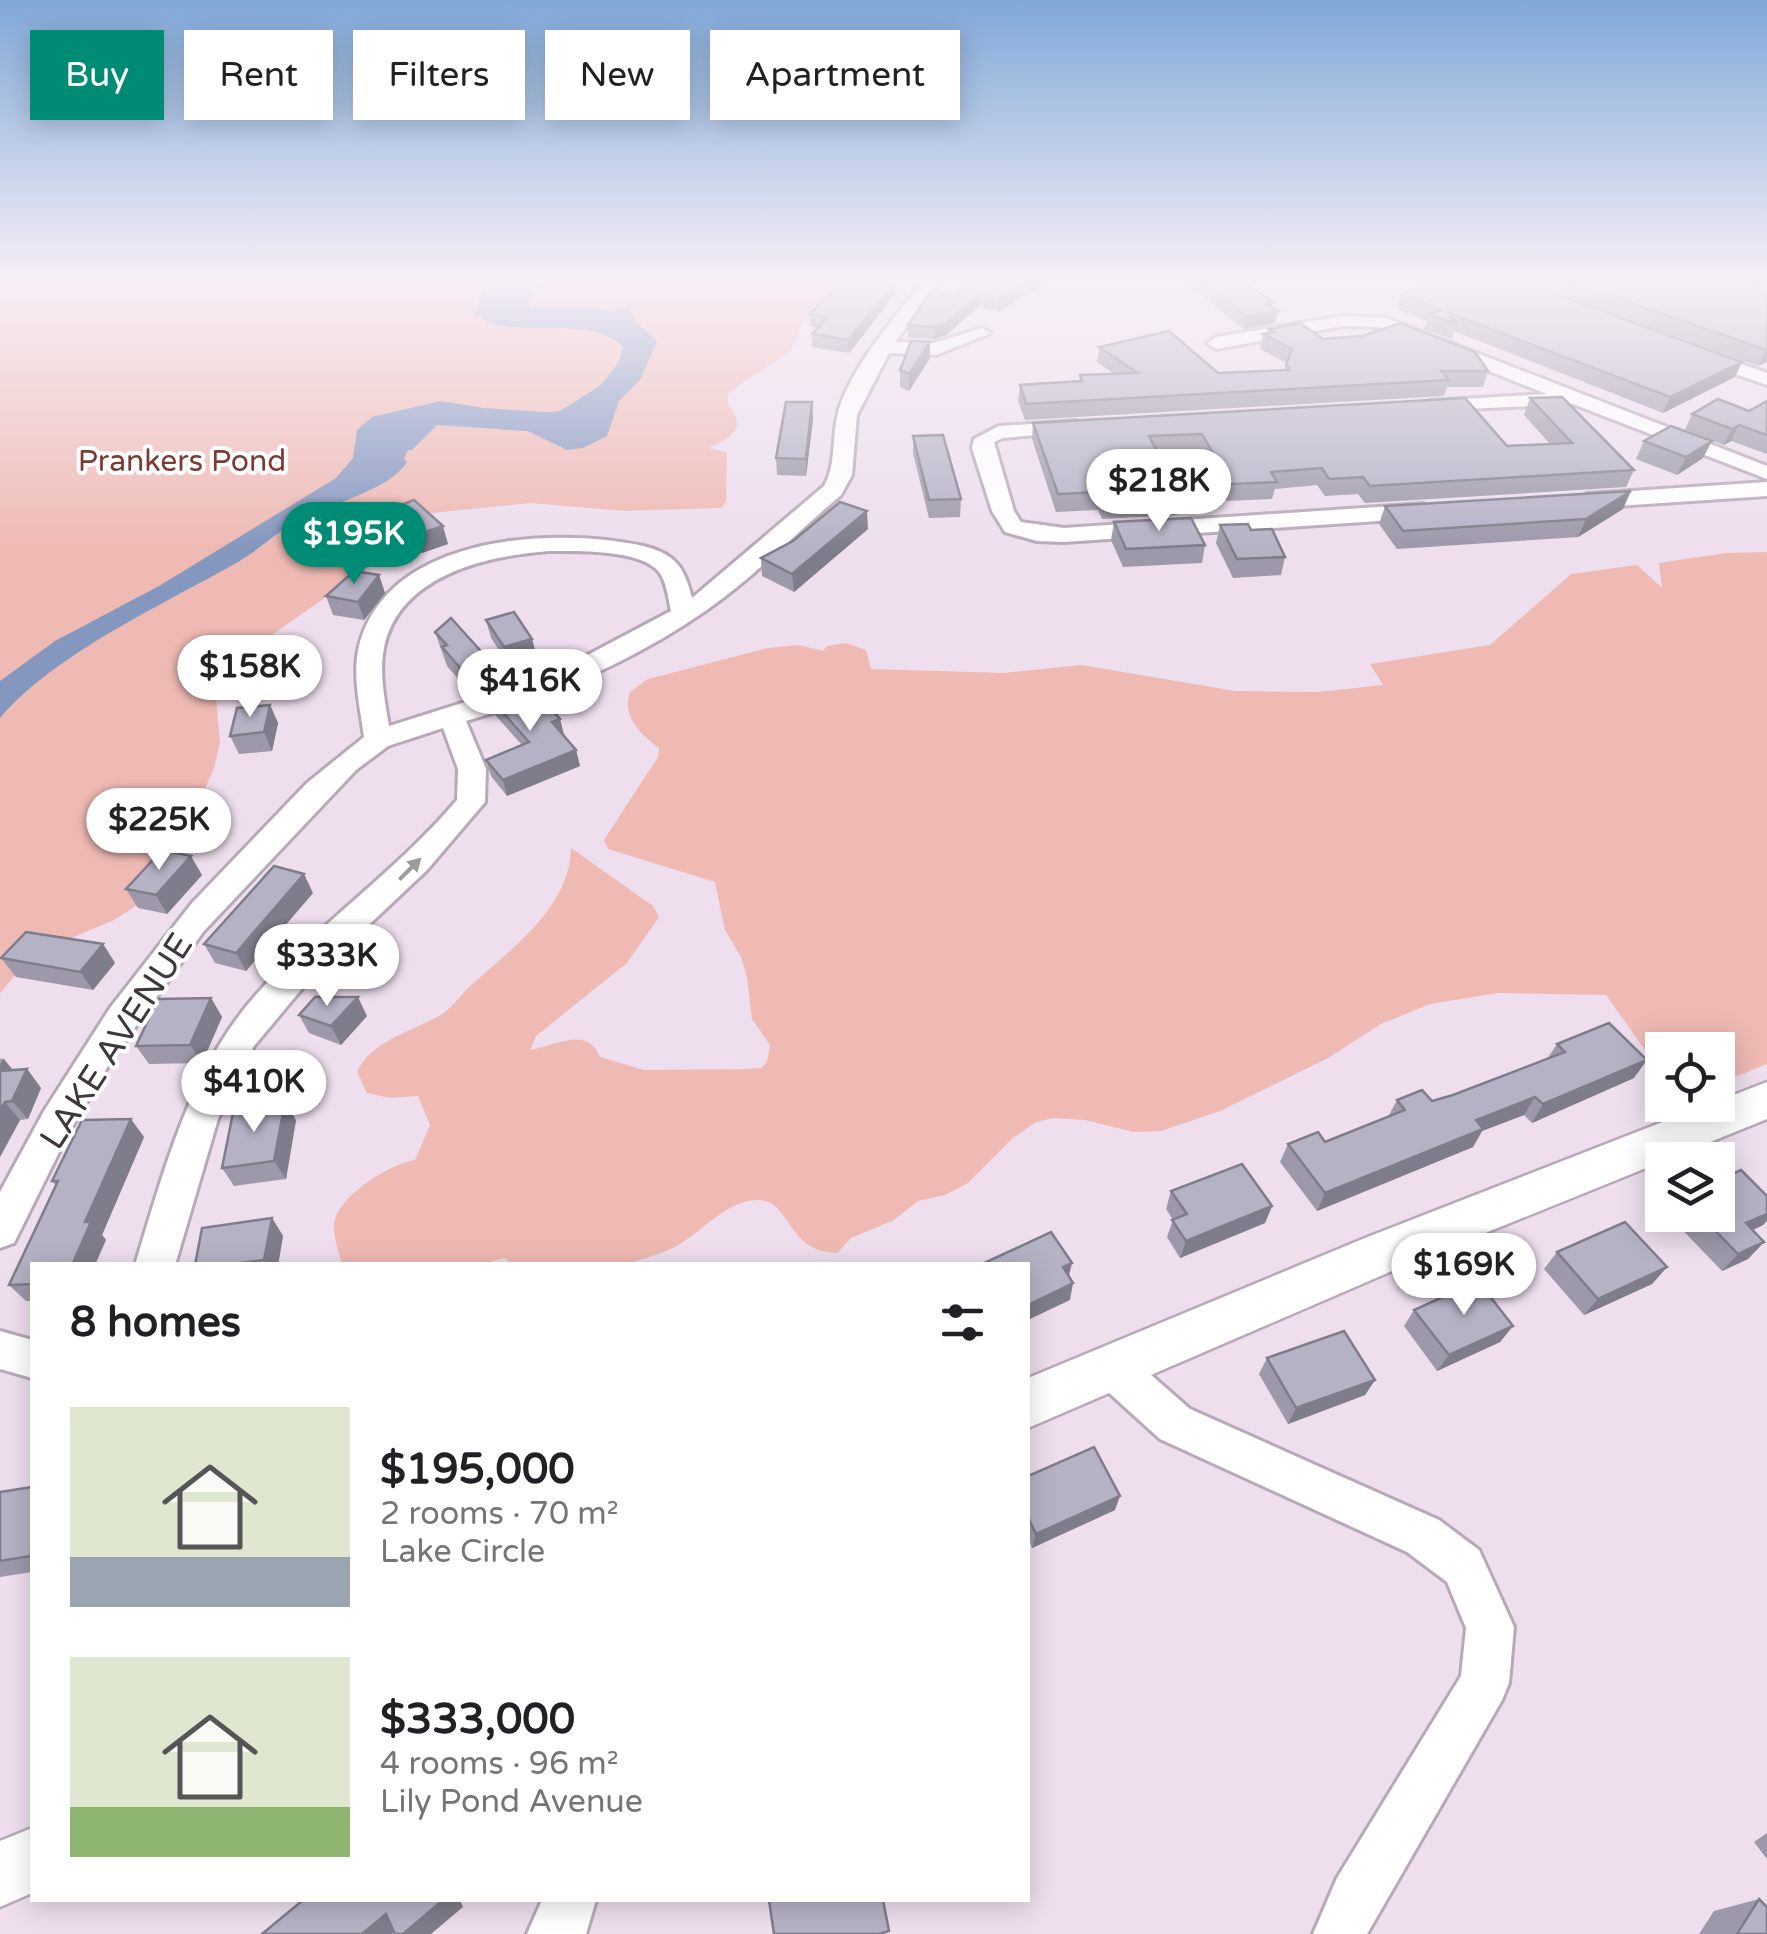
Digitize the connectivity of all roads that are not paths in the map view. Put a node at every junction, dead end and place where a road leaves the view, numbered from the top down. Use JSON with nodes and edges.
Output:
{"nodes":[{"id":1,"x":871,"y":368,"type":"edge"},
{"id":2,"x":1500,"y":368,"type":"edge"},
{"id":3,"x":1736,"y":368,"type":"edge"},
{"id":4,"x":1767,"y":379,"type":"edge"},
{"id":5,"x":1577,"y":398,"type":"junction"},
{"id":6,"x":1403,"y":408,"type":"edge"},
{"id":7,"x":1093,"y":426,"type":"edge"},
{"id":8,"x":1767,"y":473,"type":"edge"},
{"id":9,"x":1767,"y":490,"type":"edge"},
{"id":10,"x":1572,"y":502,"type":"edge"},
{"id":11,"x":1454,"y":510,"type":"edge"},
{"id":12,"x":684,"y":614,"type":"junction"},
{"id":13,"x":450,"y":717,"type":"junction"},
{"id":14,"x":378,"y":740,"type":"junction"},
{"id":15,"x":1767,"y":1100,"type":"edge"},
{"id":16,"x":0,"y":1231,"type":"edge"},
{"id":17,"x":156,"y":1262,"type":"edge"},
{"id":18,"x":0,"y":1350,"type":"edge"},
{"id":19,"x":30,"y":1358,"type":"edge"},
{"id":20,"x":1112,"y":1367,"type":"junction"},
{"id":21,"x":1030,"y":1402,"type":"edge"},
{"id":22,"x":30,"y":1861,"type":"edge"},
{"id":23,"x":30,"y":1873,"type":"edge"},
{"id":24,"x":0,"y":1874,"type":"edge"},
{"id":25,"x":0,"y":1894,"type":"edge"},
{"id":26,"x":1340,"y":1934,"type":"edge"}],
"edges":[{"from":1,"to":12,"type":"street","name":"LAKE AVENUE"},
{"from":2,"to":5,"type":"street"},
{"from":3,"to":4,"type":"street"},
{"from":5,"to":6,"type":"street"},
{"from":5,"to":8,"type":"street"},
{"from":7,"to":11,"type":"street"},
{"from":9,"to":10,"type":"street"},
{"from":12,"to":13,"type":"street","name":"LAKE AVENUE"},
{"from":12,"to":14,"type":"street"},
{"from":13,"to":14,"type":"street","name":"LAKE AVENUE"},
{"from":17,"to":13,"type":"street","one_way":true},
{"from":14,"to":16,"type":"street","name":"LAKE AVENUE"},
{"from":15,"to":20,"type":"street"},
{"from":18,"to":19,"type":"street"},
{"from":20,"to":21,"type":"street"},
{"from":20,"to":26,"type":"street"},
{"from":22,"to":24,"type":"street"},
{"from":23,"to":25,"type":"street"}]}
